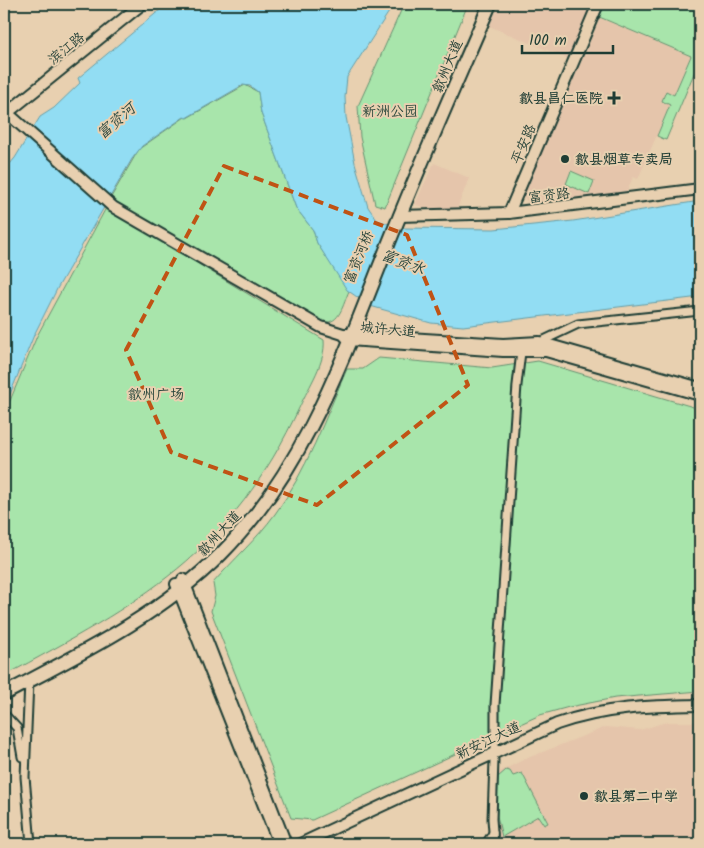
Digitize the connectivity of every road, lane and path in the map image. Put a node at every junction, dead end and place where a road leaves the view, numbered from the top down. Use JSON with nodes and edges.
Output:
{"nodes":[{"id":1,"x":142,"y":4,"type":"edge"},
{"id":2,"x":481,"y":4,"type":"edge"},
{"id":3,"x":490,"y":4,"type":"edge"},
{"id":4,"x":598,"y":4,"type":"edge"},
{"id":5,"x":8,"y":113,"type":"edge"},
{"id":6,"x":700,"y":189,"type":"edge"},
{"id":7,"x":509,"y":213,"type":"junction"},
{"id":8,"x":395,"y":220,"type":"junction"},
{"id":9,"x":359,"y":305,"type":"joint"},
{"id":10,"x":700,"y":311,"type":"edge"},
{"id":11,"x":348,"y":336,"type":"junction"},
{"id":12,"x":539,"y":342,"type":"junction"},
{"id":13,"x":521,"y":352,"type":"junction"},
{"id":14,"x":700,"y":388,"type":"edge"},
{"id":15,"x":700,"y":395,"type":"edge"},
{"id":16,"x":181,"y":585,"type":"junction"},
{"id":17,"x":29,"y":681,"type":"junction"},
{"id":18,"x":4,"y":686,"type":"edge"},
{"id":19,"x":4,"y":694,"type":"edge"},
{"id":20,"x":700,"y":705,"type":"edge"},
{"id":21,"x":700,"y":712,"type":"edge"},
{"id":22,"x":4,"y":714,"type":"edge"},
{"id":23,"x":494,"y":757,"type":"junction"},
{"id":24,"x":25,"y":777,"type":"junction"},
{"id":25,"x":493,"y":833,"type":"junction"},
{"id":26,"x":31,"y":844,"type":"edge"},
{"id":27,"x":279,"y":844,"type":"edge"},
{"id":28,"x":286,"y":844,"type":"edge"},
{"id":29,"x":300,"y":844,"type":"edge"},
{"id":30,"x":316,"y":844,"type":"edge"},
{"id":31,"x":486,"y":844,"type":"edge"},
{"id":32,"x":494,"y":844,"type":"edge"}],
"edges":[{"from":1,"to":5,"type":"main road","name":"滨江路"},
{"from":2,"to":8,"type":"highway","name":"歙州大道"},
{"from":3,"to":8,"type":"highway","name":"歙州大道"},
{"from":4,"to":7,"type":"main road","name":"平安路"},
{"from":5,"to":11,"type":"main road"},
{"from":6,"to":7,"type":"main road","name":"富资路"},
{"from":7,"to":8,"type":"main road","name":"富资路"},
{"from":8,"to":9,"type":"highway","name":"富资河桥"},
{"from":9,"to":11,"type":"highway","name":"歙州大道"},
{"from":10,"to":12,"type":"street"},
{"from":11,"to":12,"type":"main road","name":"城许大道"},
{"from":11,"to":13,"type":"main road","name":"城许大道"},
{"from":11,"to":16,"type":"highway","name":"歙州大道"},
{"from":12,"to":13,"type":"street"},
{"from":12,"to":14,"type":"main road","name":"城许大道"},
{"from":13,"to":15,"type":"main road","name":"城许大道"},
{"from":13,"to":23,"type":"street"},
{"from":16,"to":17,"type":"highway","name":"歙州大道"},
{"from":16,"to":18,"type":"highway","name":"歙州大道"},
{"from":16,"to":27,"type":"main road"},
{"from":16,"to":28,"type":"main road"},
{"from":17,"to":19,"type":"highway","name":"歙州大道"},
{"from":17,"to":24,"type":"street"},
{"from":20,"to":23,"type":"main road","name":"新安江大道"},
{"from":21,"to":23,"type":"main road","name":"新安江大道"},
{"from":22,"to":24,"type":"street"},
{"from":23,"to":25,"type":"street"},
{"from":23,"to":29,"type":"main road","name":"新安江大道"},
{"from":23,"to":30,"type":"main road","name":"新安江大道"},
{"from":24,"to":26,"type":"street"},
{"from":25,"to":31,"type":"street"},
{"from":25,"to":32,"type":"street"}]}
